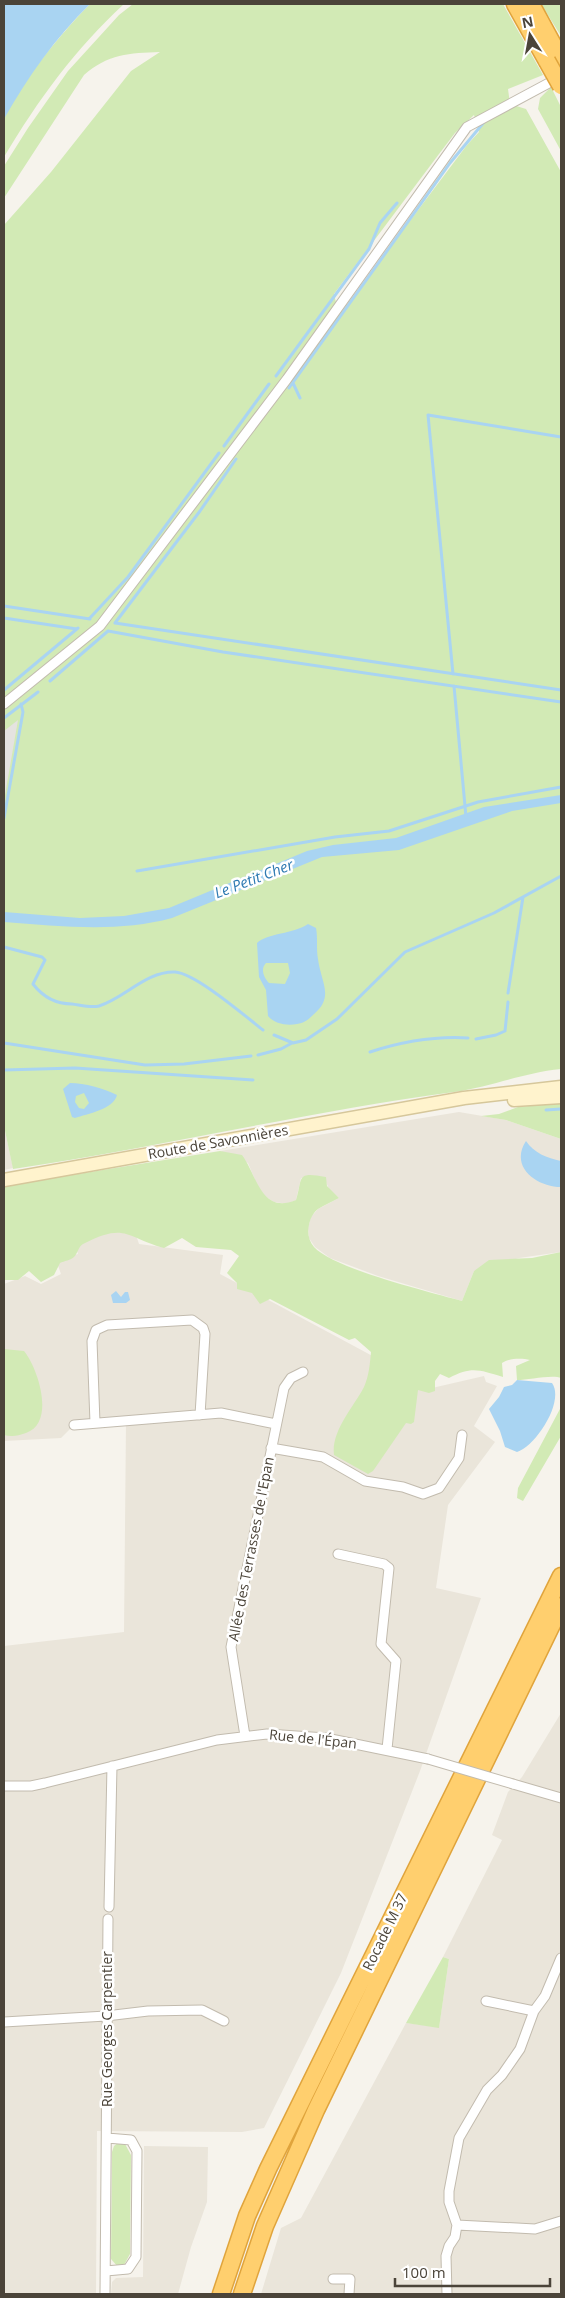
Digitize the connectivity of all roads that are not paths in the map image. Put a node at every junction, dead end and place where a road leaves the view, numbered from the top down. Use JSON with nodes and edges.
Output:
{"nodes":[{"id":1,"x":526,"y":9,"type":"edge"},
{"id":2,"x":556,"y":58,"type":"edge"},
{"id":3,"x":561,"y":76,"type":"edge"},
{"id":4,"x":561,"y":86,"type":"edge"},
{"id":5,"x":4,"y":704,"type":"edge"},
{"id":6,"x":561,"y":1088,"type":"edge"},
{"id":7,"x":561,"y":1097,"type":"edge"},
{"id":8,"x":432,"y":1106,"type":"junction"},
{"id":9,"x":4,"y":1180,"type":"edge"},
{"id":10,"x":303,"y":1372,"type":"dead end"},
{"id":11,"x":200,"y":1414,"type":"junction"},
{"id":12,"x":95,"y":1423,"type":"junction"},
{"id":13,"x":276,"y":1424,"type":"junction"},
{"id":14,"x":74,"y":1425,"type":"dead end"},
{"id":15,"x":462,"y":1435,"type":"dead end"},
{"id":16,"x":272,"y":1448,"type":"junction"},
{"id":17,"x":338,"y":1554,"type":"dead end"},
{"id":18,"x":561,"y":1576,"type":"edge"},
{"id":19,"x":561,"y":1606,"type":"edge"},
{"id":20,"x":245,"y":1736,"type":"junction"},
{"id":21,"x":387,"y":1749,"type":"junction"},
{"id":22,"x":112,"y":1766,"type":"junction"},
{"id":23,"x":4,"y":1786,"type":"edge"},
{"id":24,"x":561,"y":1798,"type":"edge"},
{"id":25,"x":109,"y":1907,"type":"dead end"},
{"id":26,"x":108,"y":1919,"type":"dead end"},
{"id":27,"x":561,"y":1958,"type":"edge"},
{"id":28,"x":486,"y":2001,"type":"dead end"},
{"id":29,"x":534,"y":2011,"type":"junction"},
{"id":30,"x":106,"y":2016,"type":"junction"},
{"id":31,"x":224,"y":2021,"type":"dead end"},
{"id":32,"x":4,"y":2022,"type":"edge"},
{"id":33,"x":106,"y":2138,"type":"junction"},
{"id":34,"x":561,"y":2221,"type":"edge"},
{"id":35,"x":457,"y":2225,"type":"junction"},
{"id":36,"x":106,"y":2271,"type":"junction"},
{"id":37,"x":332,"y":2278,"type":"dead end"},
{"id":38,"x":105,"y":2294,"type":"edge"},
{"id":39,"x":221,"y":2294,"type":"edge"},
{"id":40,"x":242,"y":2294,"type":"edge"},
{"id":41,"x":349,"y":2294,"type":"edge"},
{"id":42,"x":447,"y":2294,"type":"edge"}],
"edges":[{"from":1,"to":2,"type":"highway"},
{"from":2,"to":4,"type":"highway","bridge":true},
{"from":3,"to":5,"type":"street"},
{"from":6,"to":8,"type":"main road","name":"Route de Savonnières"},
{"from":7,"to":8,"type":"main road","name":"Route de Savonnières"},
{"from":8,"to":9,"type":"main road","name":"Route de Savonnières"},
{"from":10,"to":13,"type":"street","name":"Allée des Terrasses de l'Epan"},
{"from":11,"to":12,"type":"street"},
{"from":11,"to":12,"type":"street"},
{"from":11,"to":13,"type":"street"},
{"from":12,"to":14,"type":"street"},
{"from":13,"to":16,"type":"street","name":"Allée des Terrasses de l'Epan"},
{"from":15,"to":16,"type":"street"},
{"from":16,"to":20,"type":"street","name":"Allée des Terrasses de l'Epan"},
{"from":17,"to":21,"type":"street"},
{"from":18,"to":39,"type":"highway","name":"Rocade M 37"},
{"from":19,"to":40,"type":"highway","name":"Rocade M 37"},
{"from":20,"to":21,"type":"street","name":"Rue de l'Épan"},
{"from":20,"to":22,"type":"street","name":"Rue de l'Épan"},
{"from":21,"to":24,"type":"street","name":"Rue de l'Épan","bridge":true},
{"from":22,"to":23,"type":"street","name":"Rue de l'Épan"},
{"from":22,"to":25,"type":"street"},
{"from":26,"to":30,"type":"street","name":"Rue Georges Carpentier"},
{"from":27,"to":29,"type":"street"},
{"from":28,"to":29,"type":"street"},
{"from":29,"to":35,"type":"street"},
{"from":30,"to":31,"type":"street"},
{"from":30,"to":32,"type":"street"},
{"from":30,"to":33,"type":"street","name":"Rue Georges Carpentier"},
{"from":33,"to":36,"type":"street","name":"Rue Georges Carpentier"},
{"from":33,"to":36,"type":"street"},
{"from":34,"to":35,"type":"street"},
{"from":35,"to":42,"type":"street"},
{"from":36,"to":38,"type":"street","name":"Rue Georges Carpentier"},
{"from":37,"to":41,"type":"street"}]}
